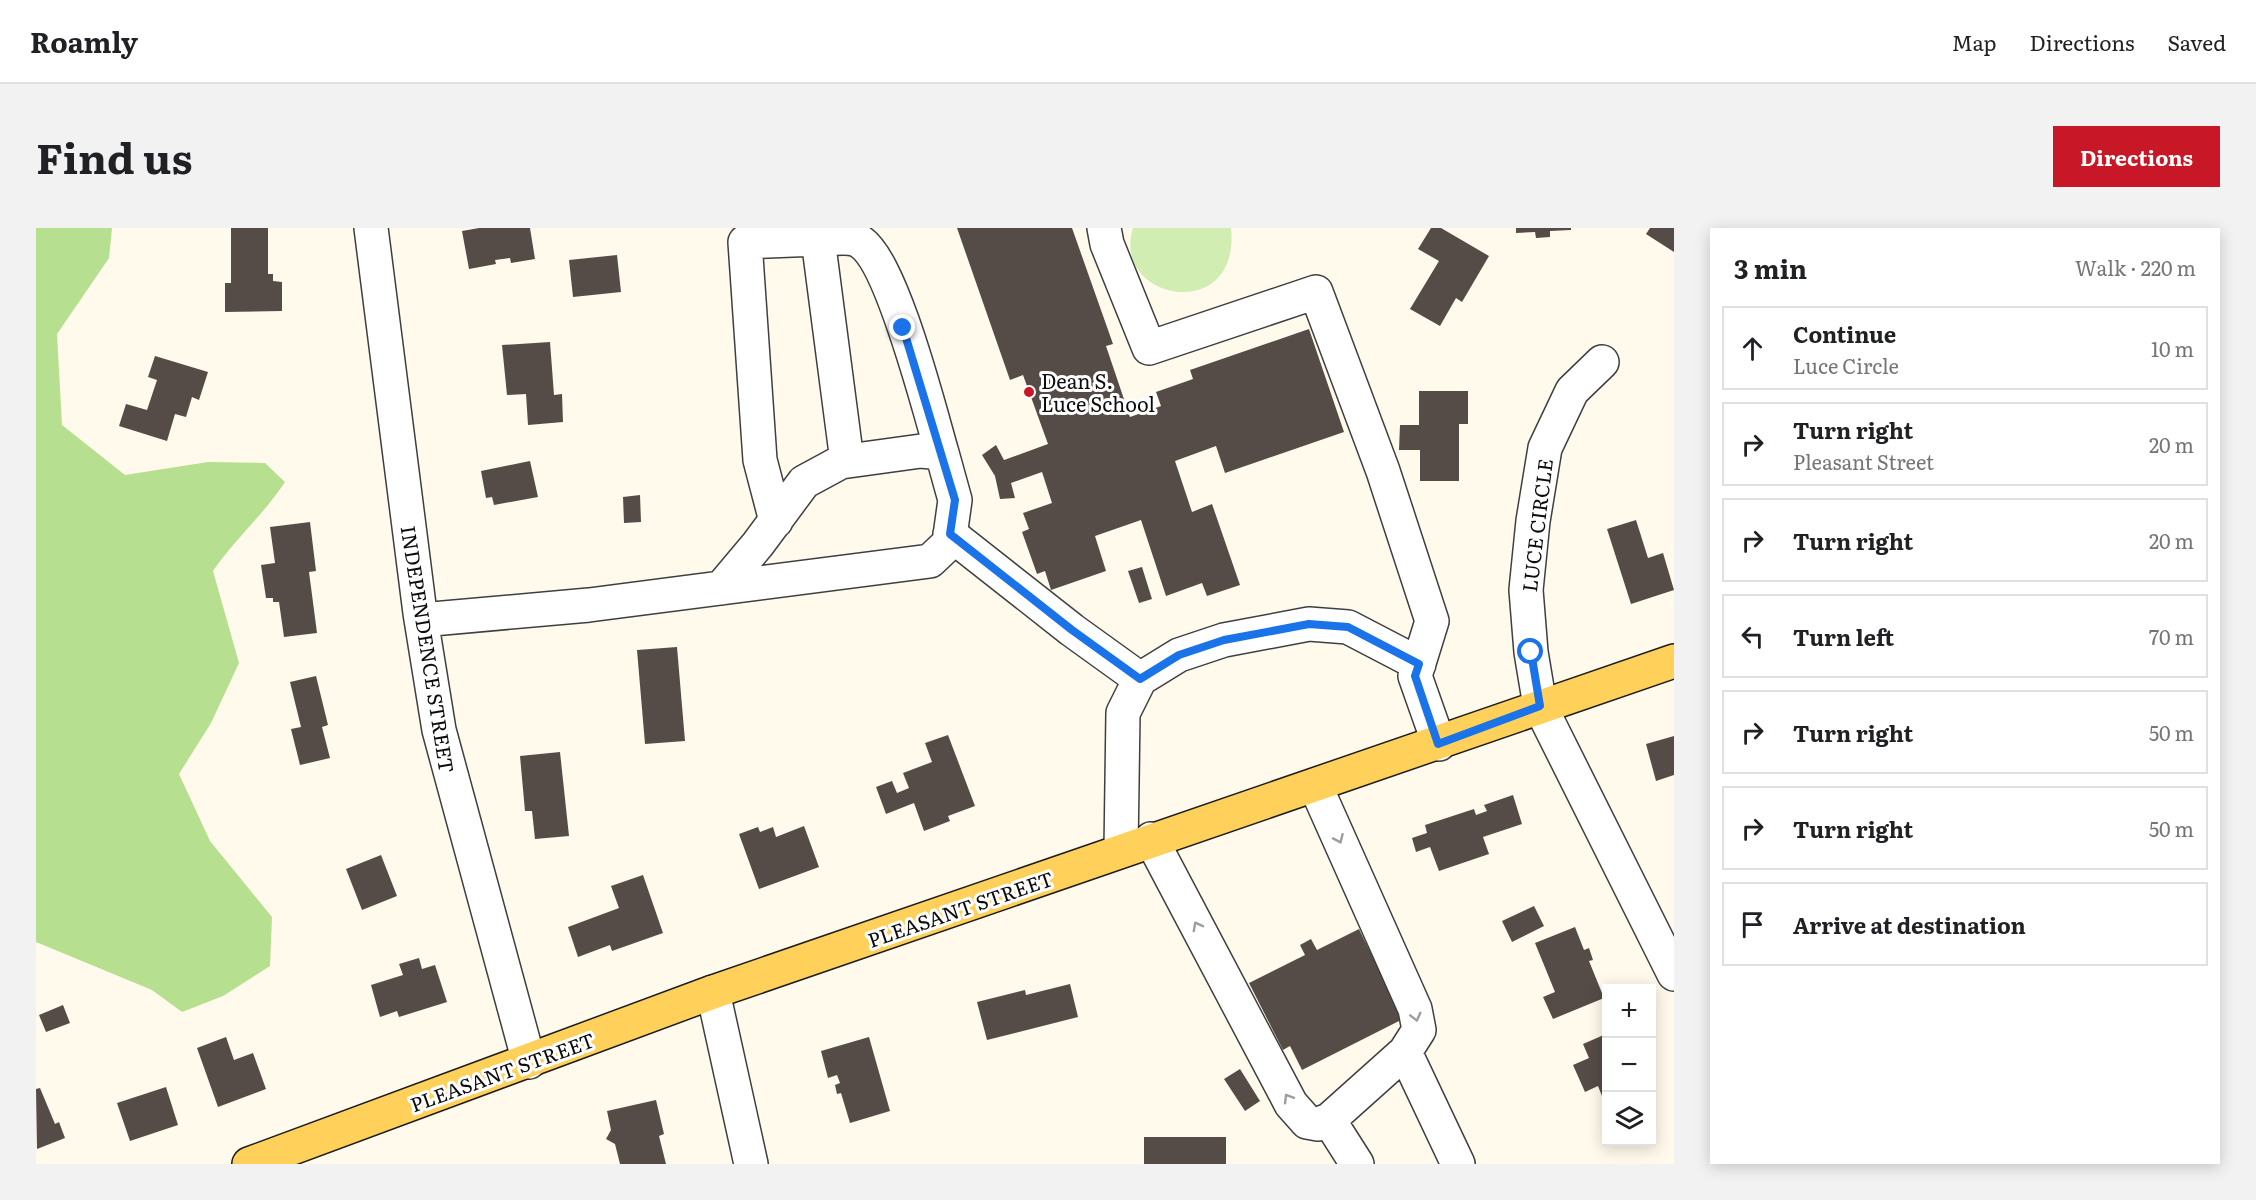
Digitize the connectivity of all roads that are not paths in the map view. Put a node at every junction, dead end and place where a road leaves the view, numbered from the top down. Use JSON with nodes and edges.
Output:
{"nodes":[{"id":1,"x":371,"y":228,"type":"edge"},
{"id":2,"x":1104,"y":228,"type":"edge"},
{"id":3,"x":742,"y":235,"type":"edge"},
{"id":4,"x":818,"y":239,"type":"junction"},
{"id":5,"x":1602,"y":362,"type":"dead end"},
{"id":6,"x":942,"y":453,"type":"junction"},
{"id":7,"x":847,"y":461,"type":"junction"},
{"id":8,"x":776,"y":521,"type":"junction"},
{"id":9,"x":950,"y":534,"type":"junction"},
{"id":10,"x":721,"y":588,"type":"junction"},
{"id":11,"x":421,"y":620,"type":"junction"},
{"id":12,"x":1674,"y":661,"type":"edge"},
{"id":13,"x":1419,"y":664,"type":"junction"},
{"id":14,"x":1140,"y":679,"type":"junction"},
{"id":15,"x":1540,"y":706,"type":"junction"},
{"id":16,"x":1438,"y":744,"type":"junction"},
{"id":17,"x":1315,"y":785,"type":"junction"},
{"id":18,"x":1151,"y":839,"type":"junction"},
{"id":19,"x":1121,"y":850,"type":"junction"},
{"id":20,"x":1674,"y":974,"type":"edge"},
{"id":21,"x":713,"y":992,"type":"junction"},
{"id":22,"x":1405,"y":1052,"type":"junction"},
{"id":23,"x":530,"y":1062,"type":"junction"},
{"id":24,"x":1329,"y":1120,"type":"junction"},
{"id":25,"x":249,"y":1164,"type":"edge"},
{"id":26,"x":751,"y":1164,"type":"edge"},
{"id":27,"x":1357,"y":1164,"type":"edge"},
{"id":28,"x":1458,"y":1164,"type":"edge"}],
"edges":[{"from":1,"to":11,"type":"street","name":"INDEPENDENCE STREET"},
{"from":2,"to":13,"type":"street"},
{"from":3,"to":4,"type":"street"},
{"from":3,"to":8,"type":"street"},
{"from":4,"to":6,"type":"street"},
{"from":4,"to":7,"type":"street"},
{"from":5,"to":15,"type":"street","name":"LUCE CIRCLE"},
{"from":6,"to":7,"type":"street"},
{"from":6,"to":9,"type":"street"},
{"from":7,"to":8,"type":"street"},
{"from":8,"to":10,"type":"street"},
{"from":9,"to":10,"type":"street"},
{"from":9,"to":14,"type":"street"},
{"from":10,"to":11,"type":"street"},
{"from":11,"to":23,"type":"street","name":"INDEPENDENCE STREET"},
{"from":12,"to":15,"type":"main road","name":"PLEASANT STREET"},
{"from":13,"to":14,"type":"street"},
{"from":13,"to":16,"type":"street"},
{"from":14,"to":19,"type":"street"},
{"from":15,"to":16,"type":"main road","name":"PLEASANT STREET"},
{"from":15,"to":20,"type":"street","name":"LUCE CIRCLE"},
{"from":16,"to":17,"type":"main road","name":"PLEASANT STREET"},
{"from":17,"to":18,"type":"main road","name":"PLEASANT STREET"},
{"from":17,"to":22,"type":"street","one_way":true},
{"from":18,"to":19,"type":"main road","name":"PLEASANT STREET"},
{"from":24,"to":18,"type":"street","one_way":true},
{"from":19,"to":21,"type":"main road","name":"PLEASANT STREET"},
{"from":21,"to":23,"type":"main road","name":"PLEASANT STREET"},
{"from":21,"to":26,"type":"street"},
{"from":22,"to":24,"type":"street"},
{"from":22,"to":28,"type":"street"},
{"from":23,"to":25,"type":"main road","name":"PLEASANT STREET"},
{"from":24,"to":27,"type":"street"}]}
